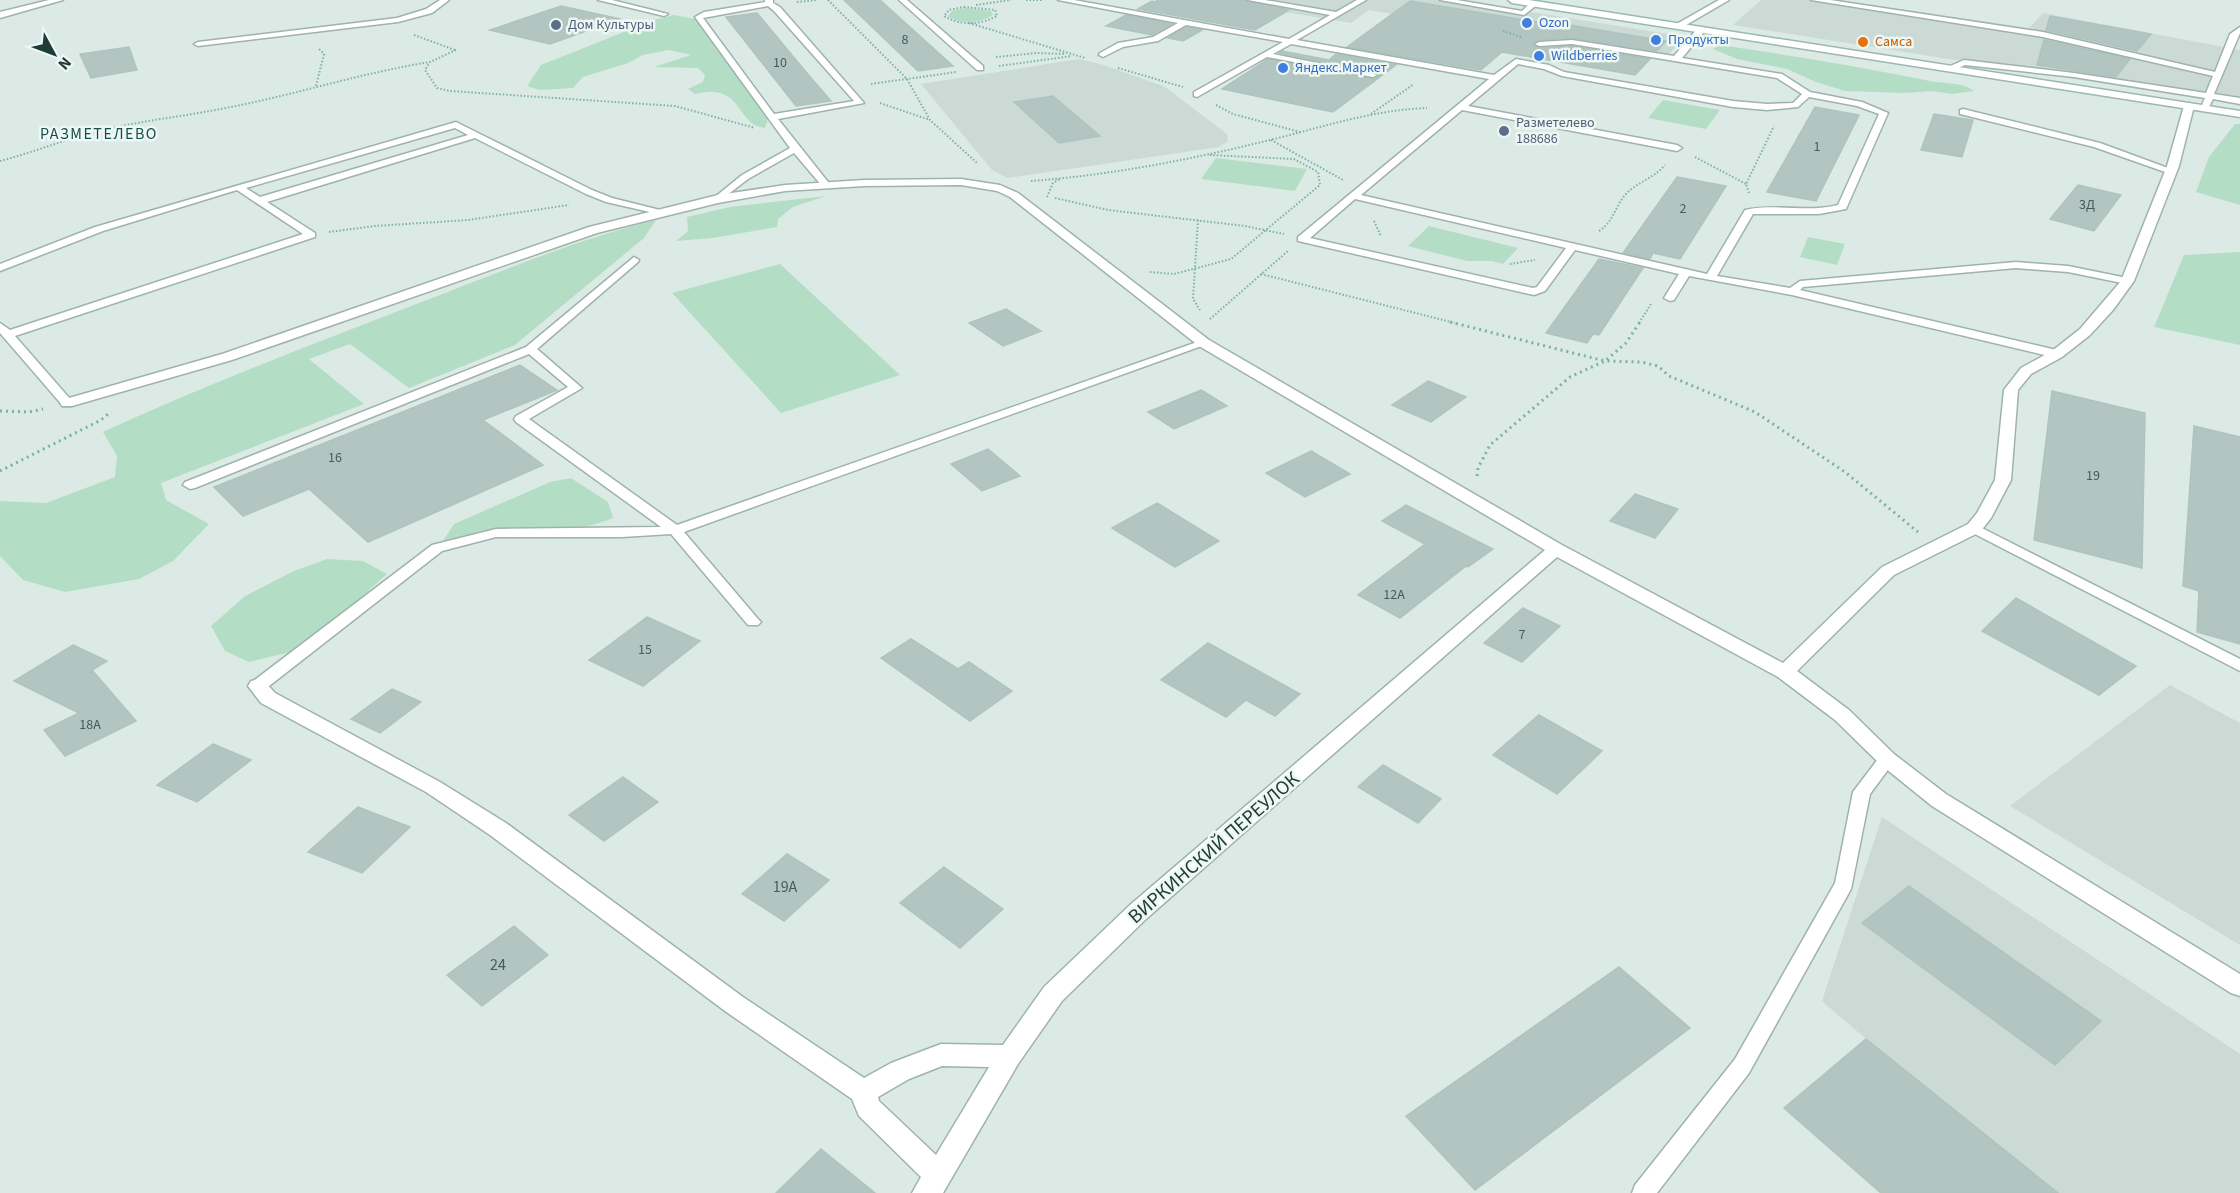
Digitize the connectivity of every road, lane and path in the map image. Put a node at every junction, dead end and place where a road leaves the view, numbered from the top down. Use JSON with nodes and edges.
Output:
{"nodes":[{"id":1,"x":59,"y":0,"type":"edge"},
{"id":2,"x":446,"y":0,"type":"edge"},
{"id":3,"x":602,"y":0,"type":"edge"},
{"id":4,"x":828,"y":0,"type":"edge"},
{"id":5,"x":903,"y":0,"type":"edge"},
{"id":6,"x":1011,"y":0,"type":"edge"},
{"id":7,"x":1026,"y":0,"type":"edge"},
{"id":8,"x":1046,"y":0,"type":"edge"},
{"id":9,"x":1062,"y":0,"type":"edge"},
{"id":10,"x":1252,"y":0,"type":"edge"},
{"id":11,"x":1362,"y":0,"type":"edge"},
{"id":12,"x":1444,"y":0,"type":"edge"},
{"id":13,"x":1512,"y":0,"type":"edge"},
{"id":14,"x":1725,"y":0,"type":"edge"},
{"id":15,"x":1815,"y":0,"type":"edge"},
{"id":16,"x":769,"y":2,"type":"edge"},
{"id":17,"x":1534,"y":4,"type":"junction"},
{"id":18,"x":963,"y":7,"type":"junction"},
{"id":19,"x":917,"y":12,"type":"junction"},
{"id":20,"x":664,"y":14,"type":"dead end"},
{"id":21,"x":1338,"y":14,"type":"junction"},
{"id":22,"x":0,"y":15,"type":"edge"},
{"id":23,"x":398,"y":20,"type":"junction"},
{"id":24,"x":1185,"y":22,"type":"junction"},
{"id":25,"x":1678,"y":26,"type":"junction"},
{"id":26,"x":2240,"y":29,"type":"edge"},
{"id":27,"x":320,"y":30,"type":"junction"},
{"id":28,"x":1500,"y":30,"type":"dead end"},
{"id":29,"x":1701,"y":30,"type":"junction"},
{"id":30,"x":1293,"y":41,"type":"junction"},
{"id":31,"x":198,"y":44,"type":"dead end"},
{"id":32,"x":1539,"y":44,"type":"joint"},
{"id":33,"x":1076,"y":55,"type":"dead end"},
{"id":34,"x":1104,"y":55,"type":"dead end"},
{"id":35,"x":1267,"y":55,"type":"junction"},
{"id":36,"x":1676,"y":59,"type":"junction"},
{"id":37,"x":971,"y":60,"type":"junction"},
{"id":38,"x":430,"y":62,"type":"junction"},
{"id":39,"x":980,"y":68,"type":"dead end"},
{"id":40,"x":1951,"y":69,"type":"junction"},
{"id":41,"x":1373,"y":75,"type":"dead end"},
{"id":42,"x":2218,"y":75,"type":"junction"},
{"id":43,"x":1495,"y":78,"type":"junction"},
{"id":44,"x":1420,"y":82,"type":"dead end"},
{"id":45,"x":316,"y":86,"type":"junction"},
{"id":46,"x":1197,"y":94,"type":"joint"},
{"id":47,"x":1807,"y":94,"type":"junction"},
{"id":48,"x":2209,"y":96,"type":"junction"},
{"id":49,"x":856,"y":99,"type":"junction"},
{"id":50,"x":2240,"y":101,"type":"edge"},
{"id":51,"x":1776,"y":106,"type":"junction"},
{"id":52,"x":2189,"y":106,"type":"junction"},
{"id":53,"x":1459,"y":108,"type":"junction"},
{"id":54,"x":2205,"y":108,"type":"junction"},
{"id":55,"x":1963,"y":112,"type":"dead end"},
{"id":56,"x":2240,"y":114,"type":"edge"},
{"id":57,"x":1368,"y":116,"type":"junction"},
{"id":58,"x":773,"y":117,"type":"junction"},
{"id":59,"x":930,"y":120,"type":"junction"},
{"id":60,"x":783,"y":131,"type":"junction"},
{"id":61,"x":1300,"y":132,"type":"junction"},
{"id":62,"x":476,"y":135,"type":"junction"},
{"id":63,"x":1270,"y":140,"type":"junction"},
{"id":64,"x":1677,"y":148,"type":"junction"},
{"id":65,"x":795,"y":149,"type":"junction"},
{"id":66,"x":1204,"y":155,"type":"junction"},
{"id":67,"x":0,"y":161,"type":"edge"},
{"id":68,"x":1312,"y":164,"type":"junction"},
{"id":69,"x":1307,"y":165,"type":"junction"},
{"id":70,"x":2171,"y":171,"type":"junction"},
{"id":71,"x":1060,"y":179,"type":"junction"},
{"id":72,"x":1026,"y":181,"type":"dead end"},
{"id":73,"x":1746,"y":183,"type":"junction"},
{"id":74,"x":825,"y":184,"type":"junction"},
{"id":75,"x":980,"y":184,"type":"junction"},
{"id":76,"x":238,"y":187,"type":"junction"},
{"id":77,"x":1358,"y":192,"type":"junction"},
{"id":78,"x":1047,"y":196,"type":"junction"},
{"id":79,"x":718,"y":199,"type":"junction"},
{"id":80,"x":609,"y":200,"type":"junction"},
{"id":81,"x":259,"y":201,"type":"junction"},
{"id":82,"x":1044,"y":204,"type":"dead end"},
{"id":83,"x":1764,"y":208,"type":"junction"},
{"id":84,"x":663,"y":212,"type":"junction"},
{"id":85,"x":1198,"y":220,"type":"junction"},
{"id":86,"x":1267,"y":230,"type":"junction"},
{"id":87,"x":1285,"y":234,"type":"dead end"},
{"id":88,"x":311,"y":235,"type":"junction"},
{"id":89,"x":1302,"y":239,"type":"junction"},
{"id":90,"x":1573,"y":246,"type":"junction"},
{"id":91,"x":1374,"y":256,"type":"junction"},
{"id":92,"x":634,"y":260,"type":"dead end"},
{"id":93,"x":0,"y":268,"type":"edge"},
{"id":94,"x":1195,"y":270,"type":"junction"},
{"id":95,"x":1149,"y":272,"type":"dead end"},
{"id":96,"x":1686,"y":272,"type":"junction"},
{"id":97,"x":1261,"y":274,"type":"junction"},
{"id":98,"x":1710,"y":278,"type":"junction"},
{"id":99,"x":2127,"y":281,"type":"junction"},
{"id":100,"x":1792,"y":292,"type":"junction"},
{"id":101,"x":1670,"y":298,"type":"joint"},
{"id":102,"x":4,"y":330,"type":"edge"},
{"id":103,"x":1204,"y":343,"type":"junction"},
{"id":104,"x":530,"y":349,"type":"junction"},
{"id":105,"x":2057,"y":354,"type":"junction"},
{"id":106,"x":1605,"y":361,"type":"junction"},
{"id":107,"x":141,"y":381,"type":"junction"},
{"id":108,"x":67,"y":403,"type":"junction"},
{"id":109,"x":0,"y":411,"type":"edge"},
{"id":110,"x":0,"y":471,"type":"edge"},
{"id":111,"x":190,"y":485,"type":"dead end"},
{"id":112,"x":1474,"y":501,"type":"junction"},
{"id":113,"x":1974,"y":528,"type":"junction"},
{"id":114,"x":675,"y":530,"type":"junction"},
{"id":115,"x":1939,"y":547,"type":"junction"},
{"id":116,"x":1556,"y":549,"type":"junction"},
{"id":117,"x":753,"y":622,"type":"dead end"},
{"id":118,"x":2240,"y":666,"type":"edge"},
{"id":119,"x":1785,"y":672,"type":"junction"},
{"id":120,"x":258,"y":686,"type":"joint"},
{"id":121,"x":1887,"y":759,"type":"junction"},
{"id":122,"x":2240,"y":986,"type":"edge"},
{"id":123,"x":1010,"y":1056,"type":"junction"},
{"id":124,"x":863,"y":1092,"type":"junction"},
{"id":125,"x":933,"y":1184,"type":"edge"},
{"id":126,"x":1643,"y":1193,"type":"edge"}],
"edges":[{"from":1,"to":22,"type":"street"},
{"from":2,"to":23,"type":"lane"},
{"from":3,"to":20,"type":"lane"},
{"from":4,"to":59,"type":"path"},
{"from":5,"to":19,"type":"lane"},
{"from":6,"to":18,"type":"path"},
{"from":7,"to":8,"type":"path"},
{"from":9,"to":24,"type":"lane"},
{"from":10,"to":21,"type":"lane"},
{"from":11,"to":21,"type":"lane"},
{"from":12,"to":17,"type":"lane"},
{"from":13,"to":17,"type":"street"},
{"from":14,"to":25,"type":"street"},
{"from":15,"to":42,"type":"lane"},
{"from":16,"to":49,"type":"lane"},
{"from":16,"to":58,"type":"lane"},
{"from":17,"to":25,"type":"street"},
{"from":18,"to":18,"type":"path"},
{"from":18,"to":19,"type":"path"},
{"from":19,"to":37,"type":"lane"},
{"from":21,"to":30,"type":"lane"},
{"from":23,"to":27,"type":"lane"},
{"from":23,"to":38,"type":"path"},
{"from":24,"to":30,"type":"lane"},
{"from":24,"to":34,"type":"lane"},
{"from":25,"to":29,"type":"street"},
{"from":26,"to":42,"type":"lane"},
{"from":27,"to":31,"type":"lane"},
{"from":27,"to":45,"type":"path"},
{"from":28,"to":32,"type":"path"},
{"from":29,"to":36,"type":"lane"},
{"from":29,"to":40,"type":"street"},
{"from":30,"to":35,"type":"lane"},
{"from":30,"to":43,"type":"lane"},
{"from":32,"to":36,"type":"lane"},
{"from":33,"to":37,"type":"path"},
{"from":35,"to":41,"type":"lane"},
{"from":35,"to":46,"type":"lane"},
{"from":36,"to":47,"type":"lane"},
{"from":37,"to":39,"type":"lane"},
{"from":38,"to":45,"type":"path"},
{"from":38,"to":60,"type":"path"},
{"from":40,"to":48,"type":"lane"},
{"from":40,"to":52,"type":"street"},
{"from":42,"to":48,"type":"lane"},
{"from":43,"to":51,"type":"lane"},
{"from":43,"to":53,"type":"lane"},
{"from":44,"to":57,"type":"path"},
{"from":45,"to":67,"type":"path"},
{"from":46,"to":61,"type":"path"},
{"from":47,"to":51,"type":"lane"},
{"from":47,"to":83,"type":"lane"},
{"from":48,"to":50,"type":"lane"},
{"from":48,"to":54,"type":"lane"},
{"from":49,"to":58,"type":"lane"},
{"from":49,"to":59,"type":"path"},
{"from":51,"to":73,"type":"path"},
{"from":52,"to":54,"type":"street"},
{"from":52,"to":70,"type":"street"},
{"from":53,"to":57,"type":"path"},
{"from":53,"to":64,"type":"lane"},
{"from":53,"to":77,"type":"lane"},
{"from":54,"to":56,"type":"street"},
{"from":55,"to":70,"type":"lane"},
{"from":57,"to":61,"type":"path"},
{"from":58,"to":60,"type":"lane"},
{"from":59,"to":75,"type":"path"},
{"from":60,"to":65,"type":"lane"},
{"from":61,"to":63,"type":"path"},
{"from":62,"to":76,"type":"lane"},
{"from":62,"to":80,"type":"lane"},
{"from":62,"to":81,"type":"lane"},
{"from":63,"to":66,"type":"path"},
{"from":63,"to":68,"type":"path"},
{"from":64,"to":73,"type":"path"},
{"from":64,"to":90,"type":"path"},
{"from":65,"to":74,"type":"lane"},
{"from":65,"to":79,"type":"lane"},
{"from":66,"to":69,"type":"path"},
{"from":66,"to":71,"type":"path"},
{"from":68,"to":69,"type":"path"},
{"from":68,"to":77,"type":"path"},
{"from":69,"to":86,"type":"path"},
{"from":70,"to":99,"type":"street"},
{"from":71,"to":72,"type":"path"},
{"from":71,"to":78,"type":"path"},
{"from":73,"to":83,"type":"path"},
{"from":74,"to":75,"type":"street"},
{"from":74,"to":79,"type":"street"},
{"from":75,"to":103,"type":"street"},
{"from":76,"to":81,"type":"lane"},
{"from":76,"to":93,"type":"lane"},
{"from":77,"to":89,"type":"lane"},
{"from":77,"to":90,"type":"lane"},
{"from":77,"to":91,"type":"path"},
{"from":78,"to":82,"type":"path"},
{"from":78,"to":85,"type":"path"},
{"from":79,"to":84,"type":"street"},
{"from":80,"to":84,"type":"lane"},
{"from":80,"to":88,"type":"path"},
{"from":81,"to":88,"type":"lane"},
{"from":83,"to":98,"type":"lane"},
{"from":84,"to":107,"type":"street"},
{"from":85,"to":86,"type":"path"},
{"from":85,"to":94,"type":"path"},
{"from":86,"to":87,"type":"path"},
{"from":86,"to":94,"type":"path"},
{"from":88,"to":102,"type":"lane"},
{"from":89,"to":91,"type":"lane"},
{"from":89,"to":97,"type":"path"},
{"from":90,"to":91,"type":"lane"},
{"from":90,"to":96,"type":"lane"},
{"from":92,"to":104,"type":"lane"},
{"from":94,"to":95,"type":"path"},
{"from":94,"to":97,"type":"path"},
{"from":96,"to":98,"type":"lane"},
{"from":96,"to":101,"type":"lane"},
{"from":97,"to":106,"type":"path"},
{"from":98,"to":100,"type":"lane"},
{"from":99,"to":100,"type":"lane"},
{"from":99,"to":105,"type":"street"},
{"from":100,"to":105,"type":"lane"},
{"from":101,"to":106,"type":"path"},
{"from":102,"to":108,"type":"lane"},
{"from":103,"to":112,"type":"street"},
{"from":103,"to":114,"type":"lane"},
{"from":104,"to":111,"type":"lane"},
{"from":104,"to":114,"type":"lane"},
{"from":105,"to":113,"type":"street"},
{"from":106,"to":112,"type":"path"},
{"from":106,"to":115,"type":"path"},
{"from":107,"to":108,"type":"street"},
{"from":107,"to":110,"type":"path"},
{"from":108,"to":109,"type":"path"},
{"from":112,"to":116,"type":"street"},
{"from":113,"to":115,"type":"street"},
{"from":113,"to":118,"type":"lane"},
{"from":114,"to":117,"type":"lane"},
{"from":114,"to":120,"type":"lane"},
{"from":115,"to":119,"type":"street"},
{"from":116,"to":119,"type":"street"},
{"from":116,"to":123,"type":"street","name":"ВИРКИНСКИЙ ПЕРЕУЛОК"},
{"from":119,"to":121,"type":"street"},
{"from":120,"to":124,"type":"street"},
{"from":121,"to":122,"type":"street"},
{"from":121,"to":126,"type":"lane"},
{"from":123,"to":124,"type":"street"},
{"from":123,"to":125,"type":"street","name":"ВИРКИНСКИЙ ПЕРЕУЛОК"},
{"from":124,"to":125,"type":"street"}]}
